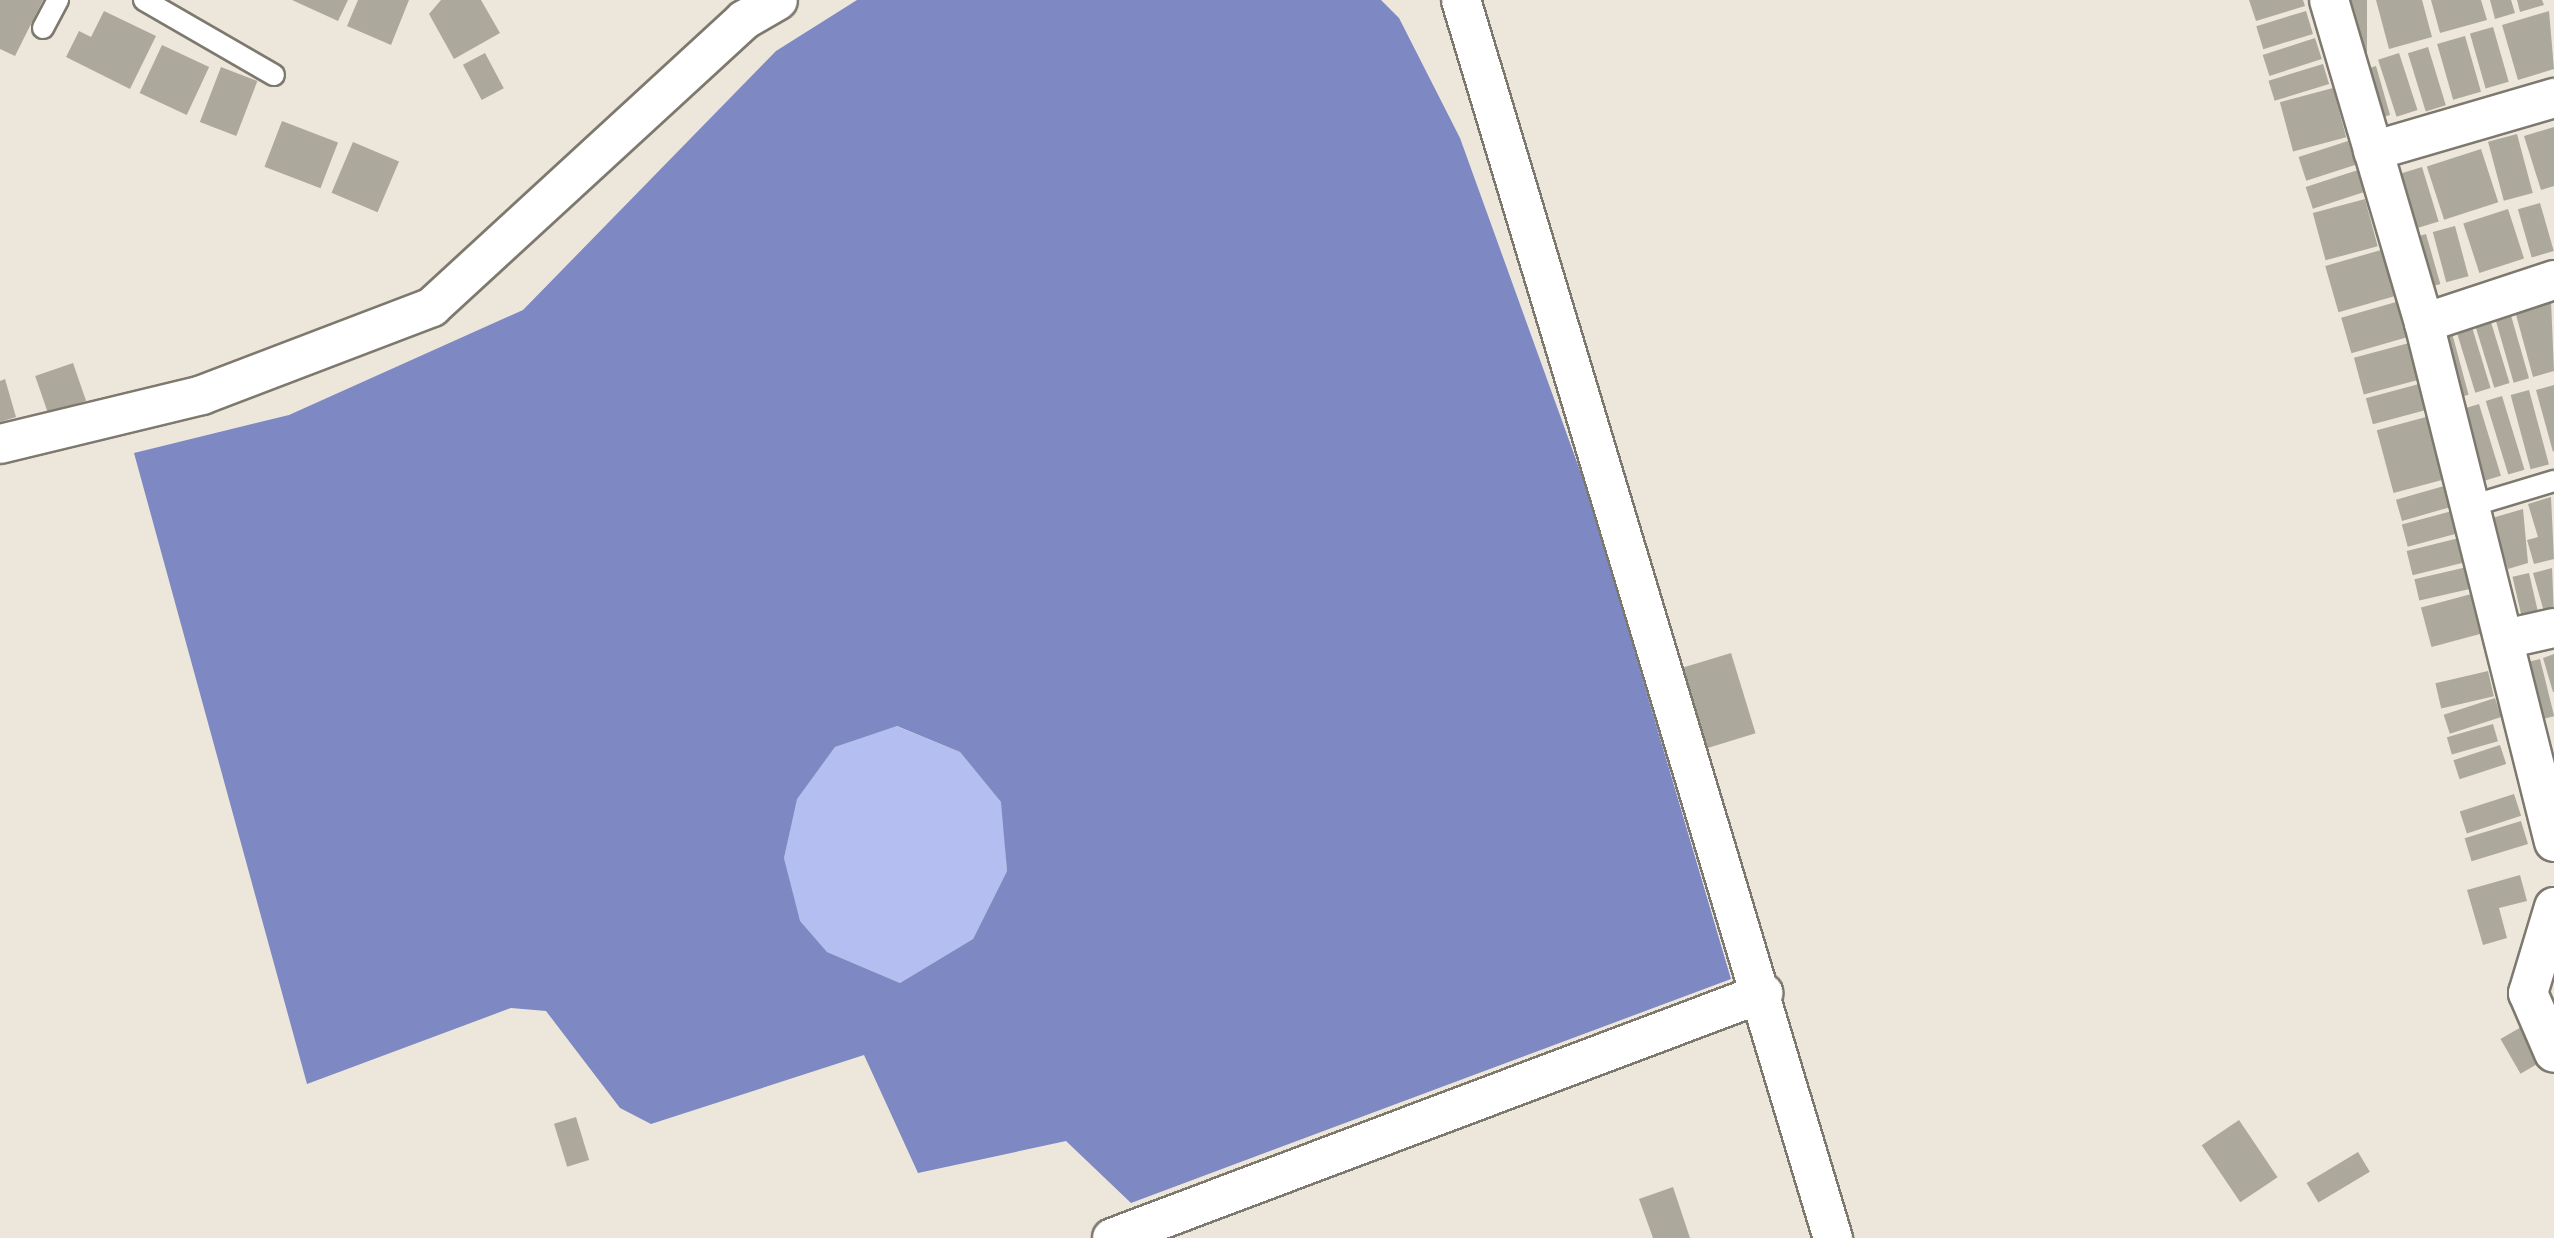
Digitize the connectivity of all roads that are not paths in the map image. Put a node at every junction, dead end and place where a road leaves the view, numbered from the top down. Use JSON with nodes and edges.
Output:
{"nodes":[{"id":1,"x":58,"y":0,"type":"edge"},
{"id":2,"x":144,"y":0,"type":"edge"},
{"id":3,"x":778,"y":0,"type":"edge"},
{"id":4,"x":2328,"y":0,"type":"edge"},
{"id":5,"x":1465,"y":2,"type":"edge"},
{"id":6,"x":43,"y":28,"type":"dead end"},
{"id":7,"x":274,"y":75,"type":"dead end"},
{"id":8,"x":2554,"y":98,"type":"edge"},
{"id":9,"x":2373,"y":152,"type":"junction"},
{"id":10,"x":2554,"y":280,"type":"edge"},
{"id":11,"x":2424,"y":323,"type":"junction"},
{"id":12,"x":0,"y":444,"type":"edge"},
{"id":13,"x":2554,"y":482,"type":"edge"},
{"id":14,"x":2471,"y":506,"type":"junction"},
{"id":15,"x":2554,"y":628,"type":"edge"},
{"id":16,"x":2505,"y":639,"type":"junction"},
{"id":17,"x":2554,"y":842,"type":"edge"},
{"id":18,"x":2554,"y":907,"type":"edge"},
{"id":19,"x":1763,"y":992,"type":"junction"},
{"id":20,"x":2554,"y":1053,"type":"edge"},
{"id":21,"x":1112,"y":1238,"type":"edge"},
{"id":22,"x":1833,"y":1238,"type":"edge"}],
"edges":[{"from":1,"to":6,"type":"lane"},
{"from":2,"to":7,"type":"lane"},
{"from":3,"to":12,"type":"street"},
{"from":4,"to":9,"type":"street"},
{"from":5,"to":19,"type":"street"},
{"from":8,"to":9,"type":"street"},
{"from":9,"to":11,"type":"street"},
{"from":10,"to":11,"type":"street"},
{"from":11,"to":14,"type":"street"},
{"from":13,"to":14,"type":"lane"},
{"from":14,"to":16,"type":"street"},
{"from":15,"to":16,"type":"street"},
{"from":16,"to":17,"type":"street"},
{"from":18,"to":20,"type":"street"},
{"from":19,"to":21,"type":"street"},
{"from":19,"to":22,"type":"street"}]}
